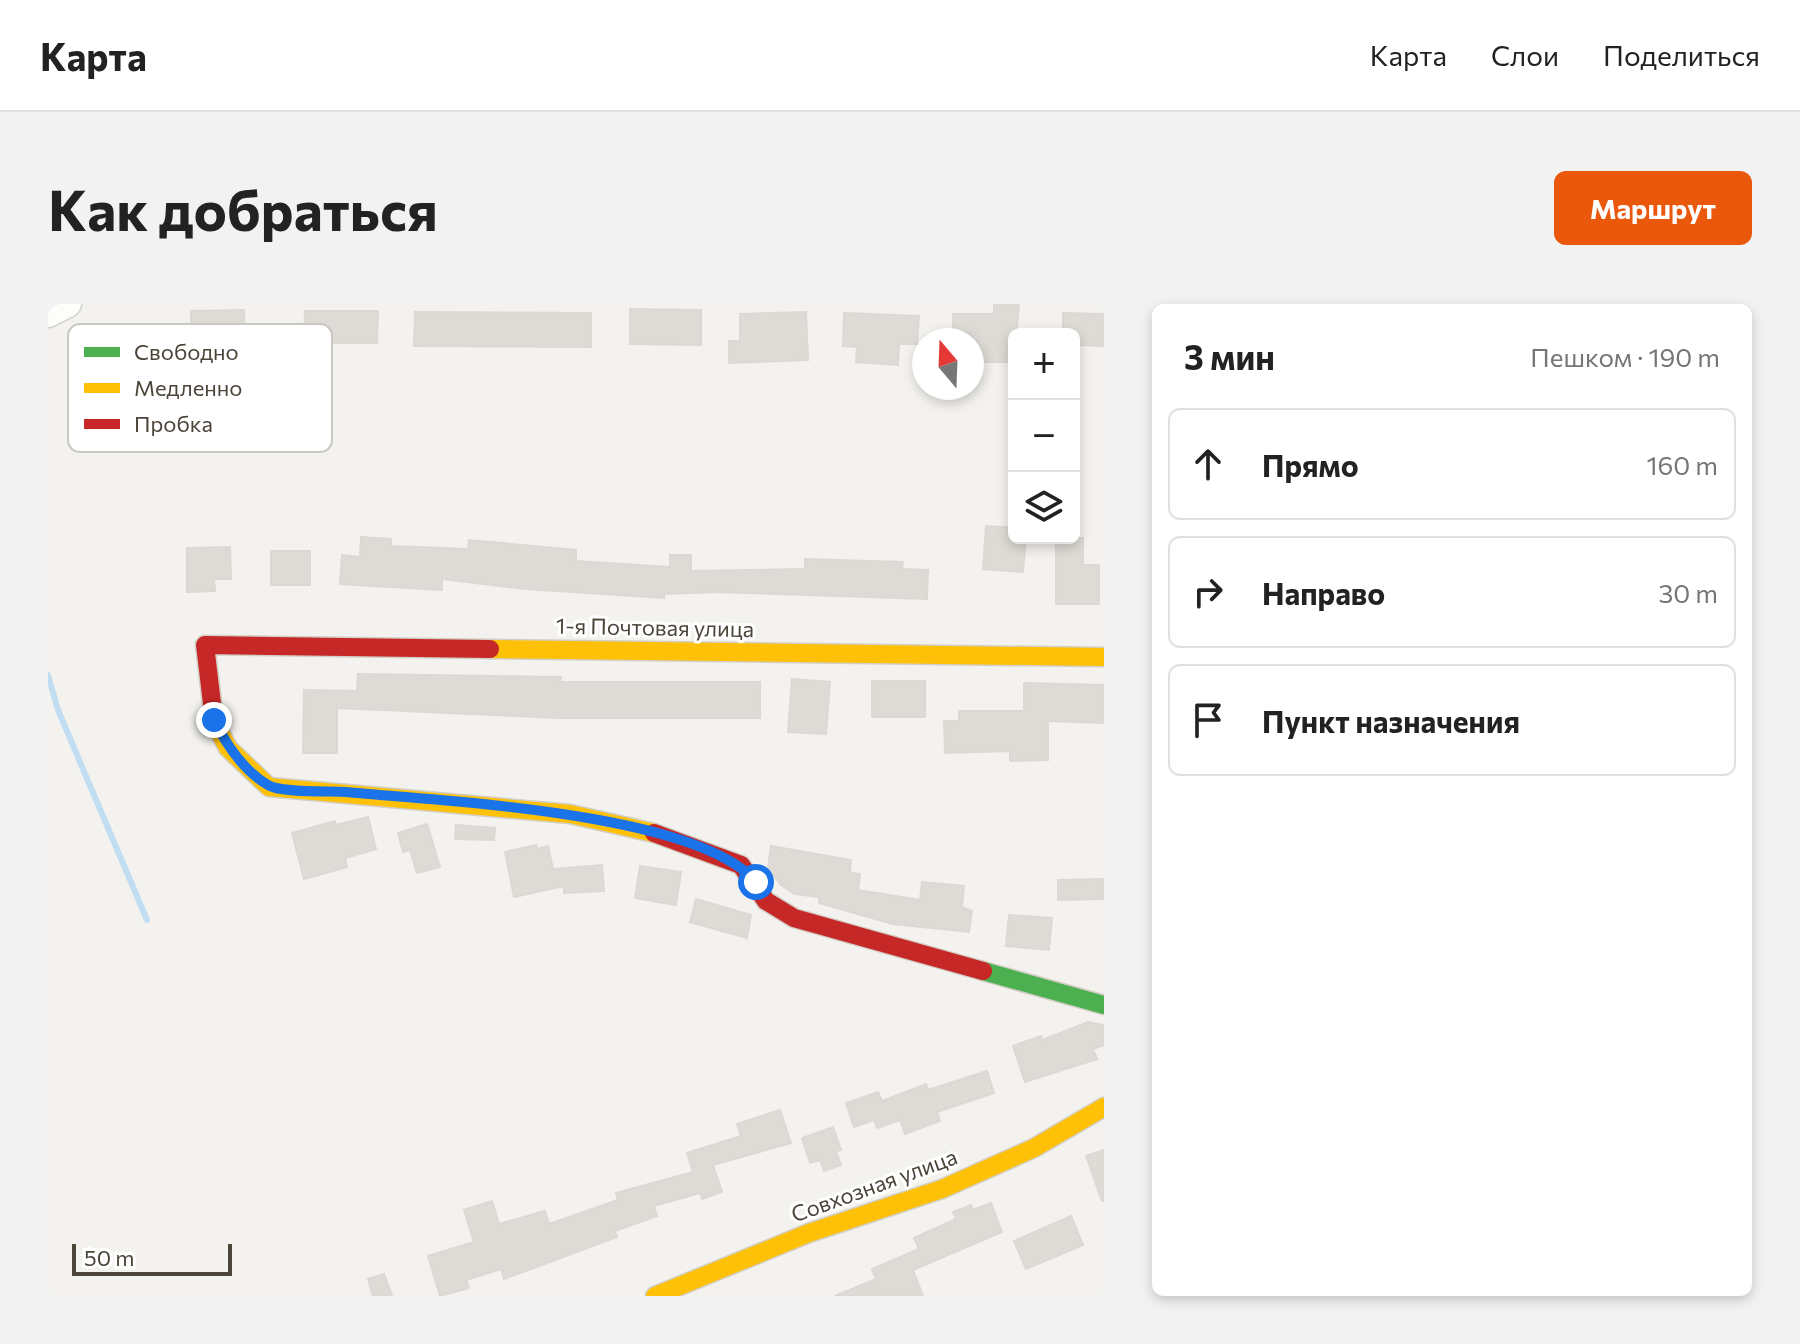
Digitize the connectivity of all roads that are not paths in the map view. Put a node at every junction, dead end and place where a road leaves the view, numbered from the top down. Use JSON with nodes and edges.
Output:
{"nodes":[{"id":1,"x":68,"y":304,"type":"edge"},
{"id":2,"x":48,"y":314,"type":"edge"},
{"id":3,"x":1104,"y":657,"type":"edge"},
{"id":4,"x":1104,"y":1005,"type":"edge"},
{"id":5,"x":1104,"y":1107,"type":"edge"},
{"id":6,"x":655,"y":1296,"type":"edge"}],
"edges":[{"from":1,"to":2,"type":"street"},
{"from":3,"to":4,"type":"street","name":"1-я Почтовая улица"},
{"from":5,"to":6,"type":"street","name":"Совхозная улица"}]}
